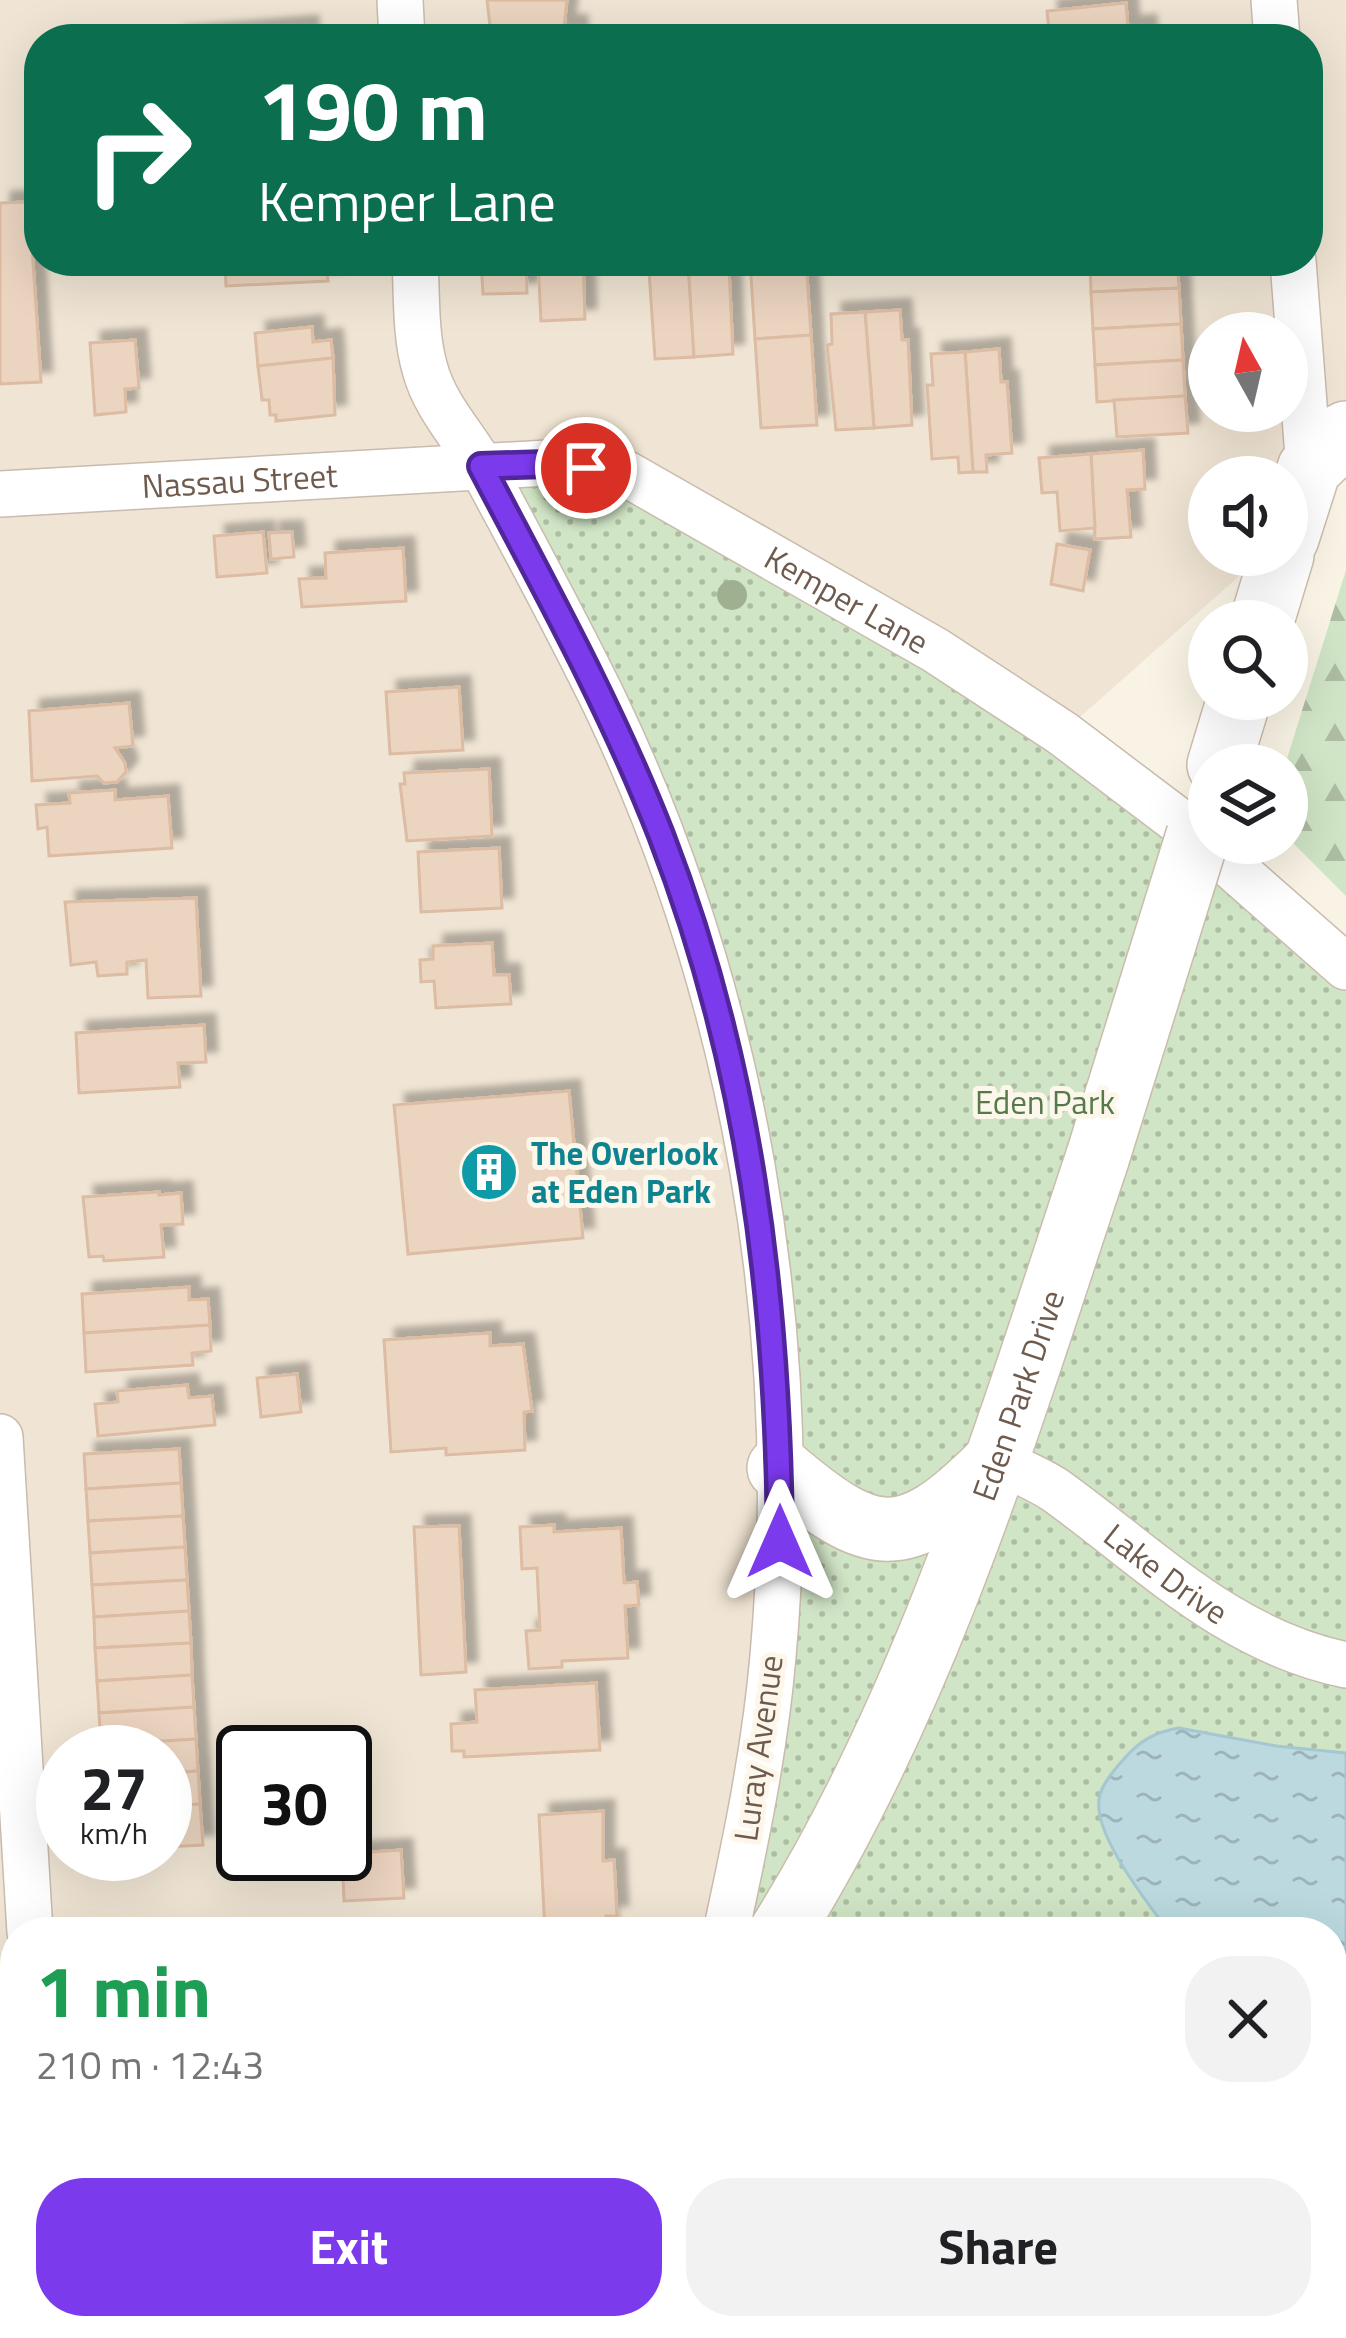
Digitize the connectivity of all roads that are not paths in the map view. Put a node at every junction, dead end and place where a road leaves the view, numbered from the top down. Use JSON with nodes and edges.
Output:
{"nodes":[{"id":1,"x":417,"y":276,"type":"edge"},
{"id":2,"x":1296,"y":276,"type":"edge"},
{"id":3,"x":1327,"y":451,"type":"edge"},
{"id":4,"x":481,"y":466,"type":"junction"},
{"id":5,"x":1308,"y":493,"type":"edge"},
{"id":6,"x":0,"y":494,"type":"edge"},
{"id":7,"x":1188,"y":864,"type":"edge"},
{"id":8,"x":1346,"y":967,"type":"edge"},
{"id":9,"x":0,"y":1438,"type":"edge"},
{"id":10,"x":997,"y":1460,"type":"junction"},
{"id":11,"x":779,"y":1468,"type":"junction"},
{"id":12,"x":4,"y":1576,"type":"edge"},
{"id":13,"x":1346,"y":1666,"type":"edge"},
{"id":14,"x":29,"y":1917,"type":"edge"},
{"id":15,"x":729,"y":1917,"type":"edge"},
{"id":16,"x":789,"y":1917,"type":"edge"}],
"edges":[{"from":1,"to":4,"type":"street"},
{"from":2,"to":3,"type":"street"},
{"from":3,"to":5,"type":"street"},
{"from":4,"to":6,"type":"street","name":"Nassau Street"},
{"from":4,"to":8,"type":"street","name":"Kemper Lane"},
{"from":4,"to":11,"type":"street","name":"Luray Avenue"},
{"from":7,"to":10,"type":"street","name":"Eden Park Drive","bridge":true},
{"from":9,"to":12,"type":"street"},
{"from":10,"to":11,"type":"street"},
{"from":10,"to":13,"type":"street","name":"Lake Drive"},
{"from":10,"to":16,"type":"street","name":"Eden Park Drive"},
{"from":11,"to":15,"type":"street","name":"Luray Avenue"},
{"from":12,"to":14,"type":"street"}]}
